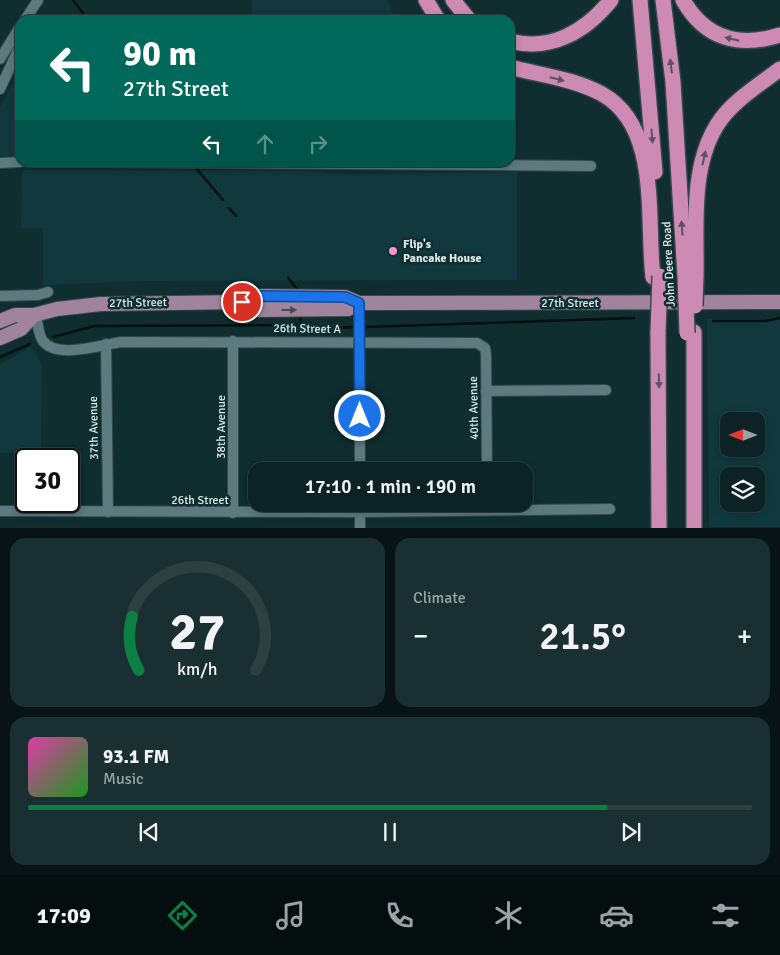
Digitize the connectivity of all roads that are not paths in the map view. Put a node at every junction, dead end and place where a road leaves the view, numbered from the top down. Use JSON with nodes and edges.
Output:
{"nodes":[{"id":1,"x":39,"y":0,"type":"edge"},
{"id":2,"x":426,"y":0,"type":"edge"},
{"id":3,"x":453,"y":0,"type":"edge"},
{"id":4,"x":611,"y":0,"type":"edge"},
{"id":5,"x":640,"y":0,"type":"edge"},
{"id":6,"x":663,"y":0,"type":"edge"},
{"id":7,"x":683,"y":0,"type":"edge"},
{"id":8,"x":28,"y":15,"type":"edge"},
{"id":9,"x":34,"y":15,"type":"edge"},
{"id":10,"x":435,"y":15,"type":"edge"},
{"id":11,"x":465,"y":15,"type":"edge"},
{"id":12,"x":15,"y":35,"type":"edge"},
{"id":13,"x":780,"y":36,"type":"edge"},
{"id":14,"x":515,"y":42,"type":"edge"},
{"id":15,"x":15,"y":57,"type":"edge"},
{"id":16,"x":0,"y":59,"type":"edge"},
{"id":17,"x":515,"y":68,"type":"edge"},
{"id":18,"x":780,"y":69,"type":"edge"},
{"id":19,"x":0,"y":89,"type":"edge"},
{"id":20,"x":0,"y":162,"type":"edge"},
{"id":21,"x":15,"y":162,"type":"edge"},
{"id":22,"x":515,"y":165,"type":"edge"},
{"id":23,"x":591,"y":166,"type":"dead end"},
{"id":24,"x":691,"y":276,"type":"junction"},
{"id":25,"x":656,"y":277,"type":"junction"},
{"id":26,"x":48,"y":292,"type":"dead end"},
{"id":27,"x":0,"y":296,"type":"edge"},
{"id":28,"x":780,"y":302,"type":"edge"},
{"id":29,"x":359,"y":303,"type":"junction"},
{"id":30,"x":35,"y":315,"type":"junction"},
{"id":31,"x":0,"y":321,"type":"edge"},
{"id":32,"x":690,"y":333,"type":"junction"},
{"id":33,"x":0,"y":338,"type":"edge"},
{"id":34,"x":233,"y":341,"type":"junction"},
{"id":35,"x":359,"y":343,"type":"junction"},
{"id":36,"x":106,"y":344,"type":"junction"},
{"id":37,"x":482,"y":345,"type":"joint"},
{"id":38,"x":606,"y":390,"type":"dead end"},
{"id":39,"x":486,"y":391,"type":"junction"},
{"id":40,"x":360,"y":462,"type":"edge"},
{"id":41,"x":487,"y":462,"type":"edge"},
{"id":42,"x":533,"y":508,"type":"edge"},
{"id":43,"x":610,"y":509,"type":"dead end"},
{"id":44,"x":0,"y":511,"type":"edge"},
{"id":45,"x":108,"y":512,"type":"junction"},
{"id":46,"x":258,"y":512,"type":"edge"},
{"id":47,"x":360,"y":512,"type":"edge"},
{"id":48,"x":233,"y":513,"type":"junction"},
{"id":49,"x":360,"y":528,"type":"edge"},
{"id":50,"x":659,"y":528,"type":"edge"},
{"id":51,"x":687,"y":528,"type":"edge"},
{"id":52,"x":694,"y":528,"type":"edge"}],
"edges":[{"from":1,"to":8,"type":"street"},
{"from":1,"to":9,"type":"street"},
{"from":2,"to":10,"type":"highway"},
{"from":3,"to":11,"type":"highway"},
{"from":4,"to":14,"type":"highway"},
{"from":5,"to":25,"type":"highway","name":"John Deere Road","one_way":true},
{"from":24,"to":6,"type":"highway","name":"John Deere Road","one_way":true},
{"from":13,"to":7,"type":"highway","one_way":true},
{"from":12,"to":16,"type":"street"},
{"from":15,"to":19,"type":"street"},
{"from":17,"to":25,"type":"highway","one_way":true},
{"from":24,"to":18,"type":"highway","one_way":true},
{"from":20,"to":21,"type":"street"},
{"from":22,"to":23,"type":"street"},
{"from":24,"to":32,"type":"highway","name":"John Deere Road","bridge":true},
{"from":25,"to":50,"type":"highway","name":"John Deere Road","one_way":true,"bridge":true},
{"from":26,"to":27,"type":"street"},
{"from":28,"to":29,"type":"main road","name":"27th Street"},
{"from":29,"to":30,"type":"main road","name":"27th Street"},
{"from":29,"to":35,"type":"street"},
{"from":30,"to":31,"type":"main road","name":"27th Street"},
{"from":30,"to":33,"type":"main road","name":"27th Street"},
{"from":30,"to":36,"type":"street","name":"26th Street A"},
{"from":32,"to":51,"type":"highway","name":"John Deere Road"},
{"from":32,"to":52,"type":"highway"},
{"from":34,"to":35,"type":"street","name":"26th Street A"},
{"from":34,"to":36,"type":"street","name":"26th Street A"},
{"from":34,"to":48,"type":"street","name":"38th Avenue"},
{"from":35,"to":37,"type":"street","name":"26th Street A"},
{"from":35,"to":40,"type":"street"},
{"from":36,"to":45,"type":"street","name":"37th Avenue"},
{"from":37,"to":39,"type":"street","name":"40th Avenue"},
{"from":38,"to":39,"type":"street"},
{"from":39,"to":41,"type":"street","name":"40th Avenue"},
{"from":42,"to":43,"type":"street","name":"26th Street"},
{"from":44,"to":45,"type":"street","name":"26th Street"},
{"from":45,"to":48,"type":"street","name":"26th Street"},
{"from":46,"to":48,"type":"street","name":"26th Street"},
{"from":47,"to":49,"type":"street"}]}
